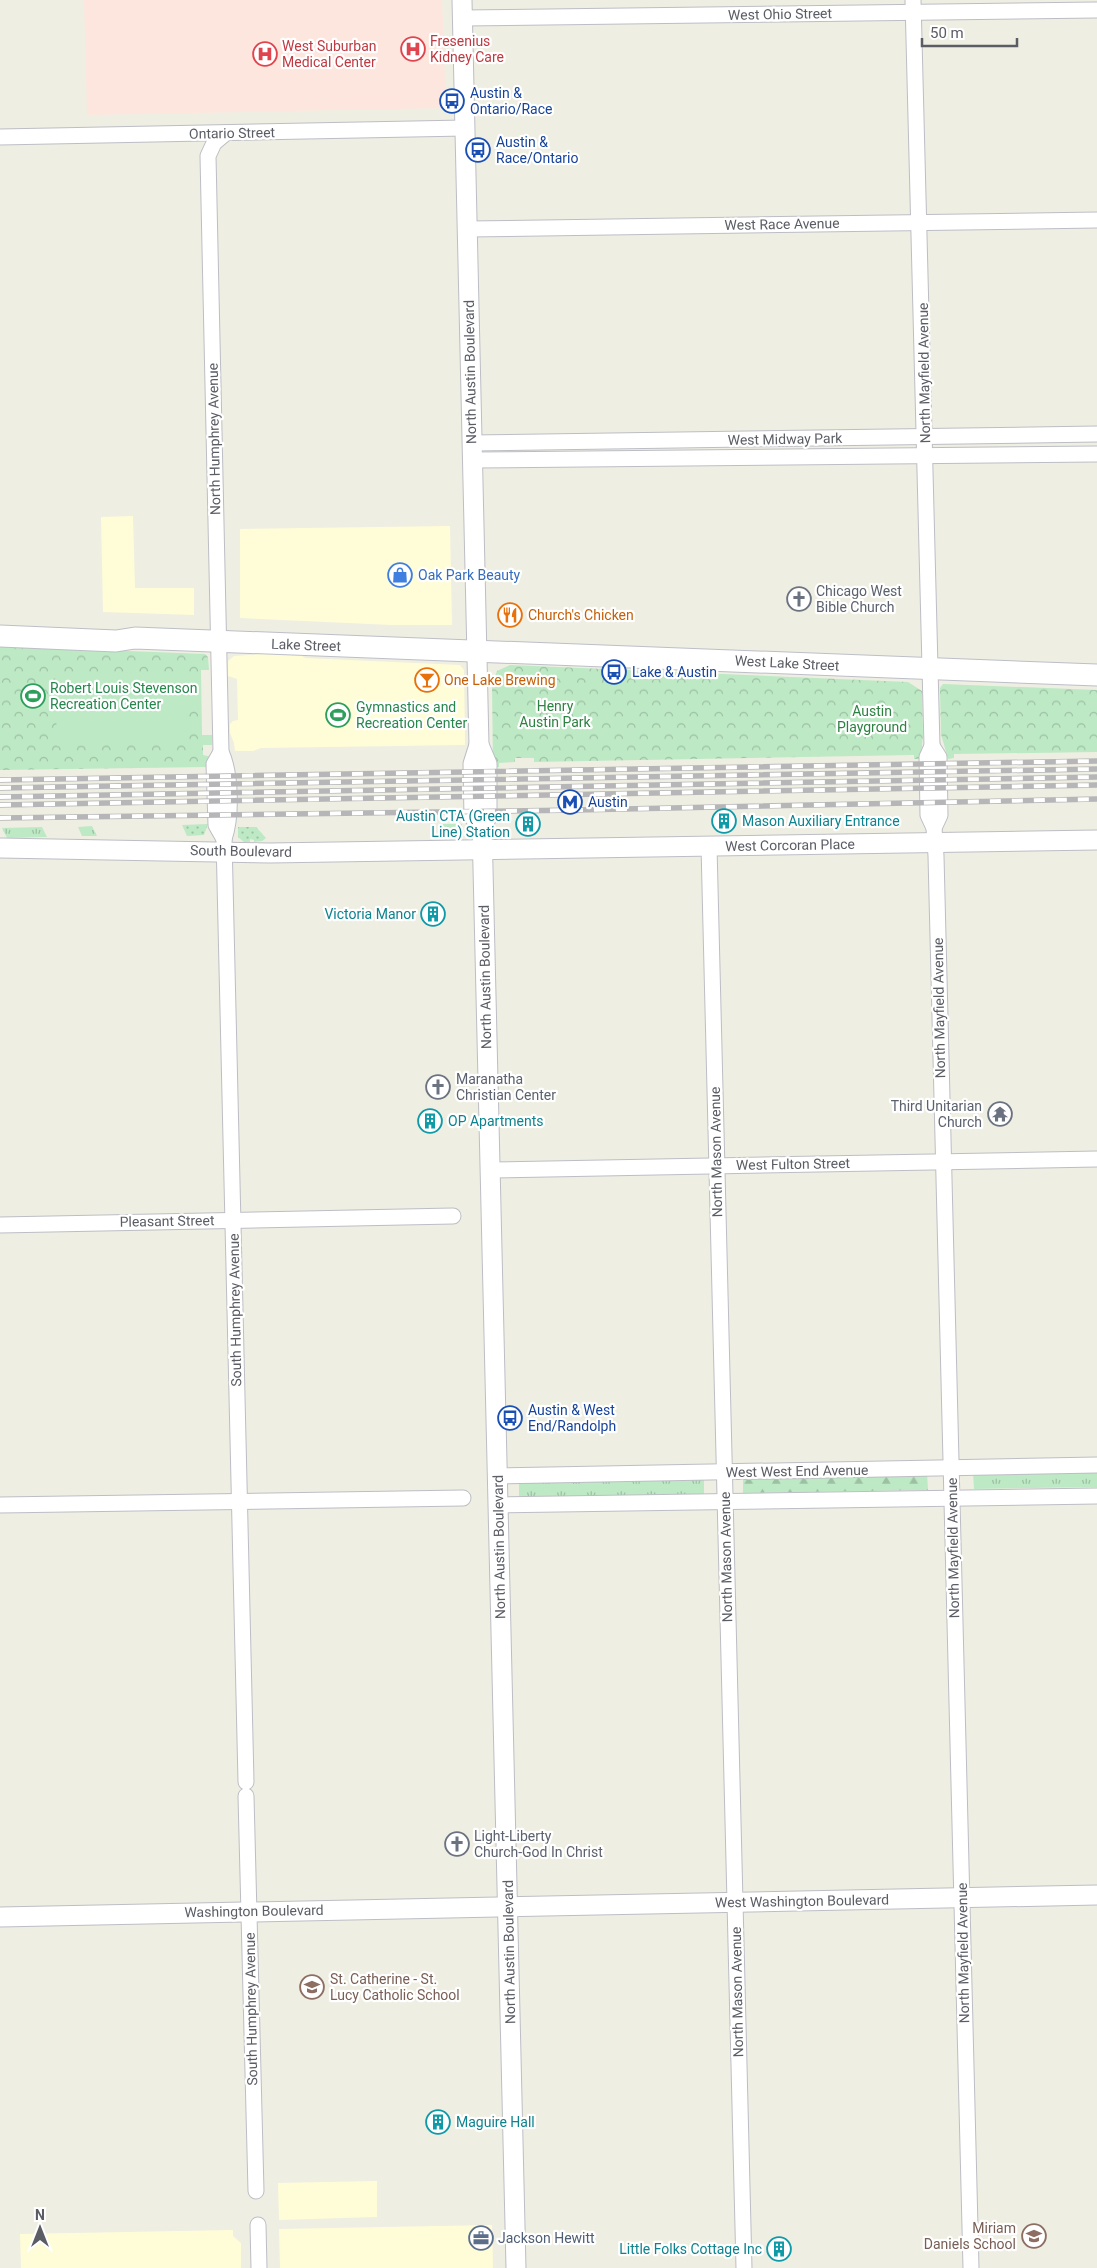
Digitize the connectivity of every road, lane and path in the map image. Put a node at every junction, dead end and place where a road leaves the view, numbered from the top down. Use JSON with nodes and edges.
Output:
{"nodes":[{"id":1,"x":914,"y":6,"type":"edge"},
{"id":2,"x":462,"y":9,"type":"edge"},
{"id":3,"x":1097,"y":10,"type":"edge"},
{"id":4,"x":465,"y":128,"type":"junction"},
{"id":5,"x":226,"y":133,"type":"junction"},
{"id":6,"x":0,"y":137,"type":"edge"},
{"id":7,"x":1097,"y":220,"type":"edge"},
{"id":8,"x":920,"y":222,"type":"junction"},
{"id":9,"x":467,"y":229,"type":"junction"},
{"id":10,"x":1097,"y":434,"type":"edge"},
{"id":11,"x":925,"y":437,"type":"junction"},
{"id":12,"x":472,"y":451,"type":"junction"},
{"id":13,"x":1097,"y":454,"type":"edge"},
{"id":14,"x":925,"y":456,"type":"junction"},
{"id":15,"x":0,"y":624,"type":"edge"},
{"id":16,"x":0,"y":636,"type":"edge"},
{"id":17,"x":135,"y":638,"type":"junction"},
{"id":18,"x":218,"y":642,"type":"junction"},
{"id":19,"x":477,"y":651,"type":"junction"},
{"id":20,"x":930,"y":668,"type":"junction"},
{"id":21,"x":1097,"y":675,"type":"edge"},
{"id":22,"x":935,"y":836,"type":"junction"},
{"id":23,"x":1097,"y":840,"type":"edge"},
{"id":24,"x":224,"y":846,"type":"junction"},
{"id":25,"x":708,"y":846,"type":"junction"},
{"id":26,"x":0,"y":848,"type":"edge"},
{"id":27,"x":482,"y":850,"type":"junction"},
{"id":28,"x":1097,"y":1159,"type":"edge"},
{"id":29,"x":943,"y":1162,"type":"junction"},
{"id":30,"x":717,"y":1166,"type":"junction"},
{"id":31,"x":490,"y":1170,"type":"junction"},
{"id":32,"x":453,"y":1216,"type":"dead end"},
{"id":33,"x":233,"y":1220,"type":"junction"},
{"id":34,"x":0,"y":1225,"type":"edge"},
{"id":35,"x":1097,"y":1465,"type":"edge"},
{"id":36,"x":951,"y":1468,"type":"junction"},
{"id":37,"x":724,"y":1472,"type":"junction"},
{"id":38,"x":497,"y":1476,"type":"junction"},
{"id":39,"x":1097,"y":1496,"type":"edge"},
{"id":40,"x":463,"y":1498,"type":"dead end"},
{"id":41,"x":952,"y":1498,"type":"junction"},
{"id":42,"x":240,"y":1501,"type":"junction"},
{"id":43,"x":725,"y":1502,"type":"junction"},
{"id":44,"x":0,"y":1505,"type":"edge"},
{"id":45,"x":498,"y":1505,"type":"junction"},
{"id":46,"x":1097,"y":1895,"type":"edge"},
{"id":47,"x":962,"y":1898,"type":"junction"},
{"id":48,"x":735,"y":1902,"type":"junction"},
{"id":49,"x":508,"y":1906,"type":"junction"},
{"id":50,"x":249,"y":1911,"type":"junction"},
{"id":51,"x":0,"y":1917,"type":"edge"},
{"id":52,"x":256,"y":2191,"type":"dead end"},
{"id":53,"x":258,"y":2224,"type":"dead end"},
{"id":54,"x":259,"y":2268,"type":"edge"},
{"id":55,"x":516,"y":2268,"type":"edge"},
{"id":56,"x":744,"y":2268,"type":"edge"},
{"id":57,"x":971,"y":2268,"type":"edge"}],
"edges":[{"from":1,"to":2,"type":"street","name":"West Ohio Street"},
{"from":1,"to":3,"type":"street","name":"West Ohio Street"},
{"from":1,"to":8,"type":"street","name":"North Mayfield Avenue"},
{"from":2,"to":4,"type":"street","name":"North Austin Boulevard"},
{"from":4,"to":5,"type":"street","name":"Ontario Street"},
{"from":4,"to":9,"type":"street","name":"North Austin Boulevard"},
{"from":5,"to":6,"type":"street","name":"Ontario Street"},
{"from":5,"to":18,"type":"street","name":"North Humphrey Avenue"},
{"from":7,"to":8,"type":"street","name":"West Race Avenue"},
{"from":8,"to":9,"type":"street","name":"West Race Avenue"},
{"from":8,"to":11,"type":"street","name":"North Mayfield Avenue"},
{"from":9,"to":12,"type":"street","name":"North Austin Boulevard"},
{"from":10,"to":11,"type":"street","name":"West Midway Park"},
{"from":11,"to":12,"type":"street","name":"West Midway Park"},
{"from":11,"to":14,"type":"street","name":"North Mayfield Avenue"},
{"from":12,"to":14,"type":"street","name":"West Midway Park"},
{"from":12,"to":19,"type":"street","name":"North Austin Boulevard"},
{"from":13,"to":14,"type":"street","name":"West Midway Park"},
{"from":14,"to":20,"type":"street","name":"North Mayfield Avenue"},
{"from":15,"to":17,"type":"main road","name":"Lake Street"},
{"from":16,"to":17,"type":"main road","name":"Lake Street"},
{"from":17,"to":18,"type":"main road","name":"Lake Street"},
{"from":18,"to":19,"type":"main road","name":"Lake Street"},
{"from":18,"to":24,"type":"street","name":"North Humphrey Avenue"},
{"from":19,"to":20,"type":"main road","name":"West Lake Street"},
{"from":19,"to":27,"type":"street","name":"North Austin Boulevard"},
{"from":20,"to":21,"type":"main road","name":"West Lake Street"},
{"from":20,"to":22,"type":"street","name":"North Mayfield Avenue"},
{"from":22,"to":23,"type":"street","name":"West Corcoran Place"},
{"from":22,"to":25,"type":"street","name":"West Corcoran Place"},
{"from":22,"to":29,"type":"street","name":"North Mayfield Avenue"},
{"from":24,"to":26,"type":"street","name":"South Boulevard"},
{"from":24,"to":27,"type":"street","name":"South Boulevard"},
{"from":24,"to":33,"type":"street","name":"South Humphrey Avenue"},
{"from":25,"to":27,"type":"street","name":"West Corcoran Place"},
{"from":25,"to":30,"type":"street","name":"North Mason Avenue"},
{"from":27,"to":31,"type":"street","name":"North Austin Boulevard"},
{"from":28,"to":29,"type":"street","name":"West Fulton Street"},
{"from":29,"to":30,"type":"street","name":"West Fulton Street"},
{"from":29,"to":36,"type":"street","name":"North Mayfield Avenue"},
{"from":30,"to":31,"type":"street","name":"West Fulton Street"},
{"from":30,"to":37,"type":"street","name":"North Mason Avenue"},
{"from":31,"to":38,"type":"street","name":"North Austin Boulevard"},
{"from":32,"to":33,"type":"street","name":"Pleasant Street"},
{"from":33,"to":34,"type":"street","name":"Pleasant Street"},
{"from":33,"to":42,"type":"street","name":"South Humphrey Avenue"},
{"from":35,"to":36,"type":"street","name":"West West End Avenue"},
{"from":36,"to":37,"type":"street","name":"West West End Avenue"},
{"from":36,"to":41,"type":"street","name":"North Mayfield Avenue"},
{"from":37,"to":38,"type":"street","name":"West West End Avenue"},
{"from":37,"to":43,"type":"street","name":"North Mason Avenue"},
{"from":38,"to":45,"type":"street","name":"North Austin Boulevard"},
{"from":39,"to":41,"type":"street"},
{"from":40,"to":42,"type":"street"},
{"from":41,"to":43,"type":"street"},
{"from":41,"to":47,"type":"street","name":"North Mayfield Avenue"},
{"from":42,"to":44,"type":"street"},
{"from":42,"to":50,"type":"street","name":"South Humphrey Avenue"},
{"from":43,"to":45,"type":"street"},
{"from":43,"to":48,"type":"street","name":"North Mason Avenue"},
{"from":45,"to":49,"type":"street","name":"North Austin Boulevard"},
{"from":46,"to":47,"type":"street","name":"West Washington Boulevard"},
{"from":47,"to":48,"type":"street","name":"West Washington Boulevard"},
{"from":47,"to":57,"type":"street","name":"North Mayfield Avenue"},
{"from":48,"to":49,"type":"street","name":"West Washington Boulevard"},
{"from":48,"to":56,"type":"street","name":"North Mason Avenue"},
{"from":49,"to":50,"type":"street","name":"Washington Boulevard"},
{"from":49,"to":55,"type":"street","name":"North Austin Boulevard"},
{"from":50,"to":51,"type":"street","name":"Washington Boulevard"},
{"from":50,"to":52,"type":"street","name":"South Humphrey Avenue"},
{"from":53,"to":54,"type":"street"}]}
